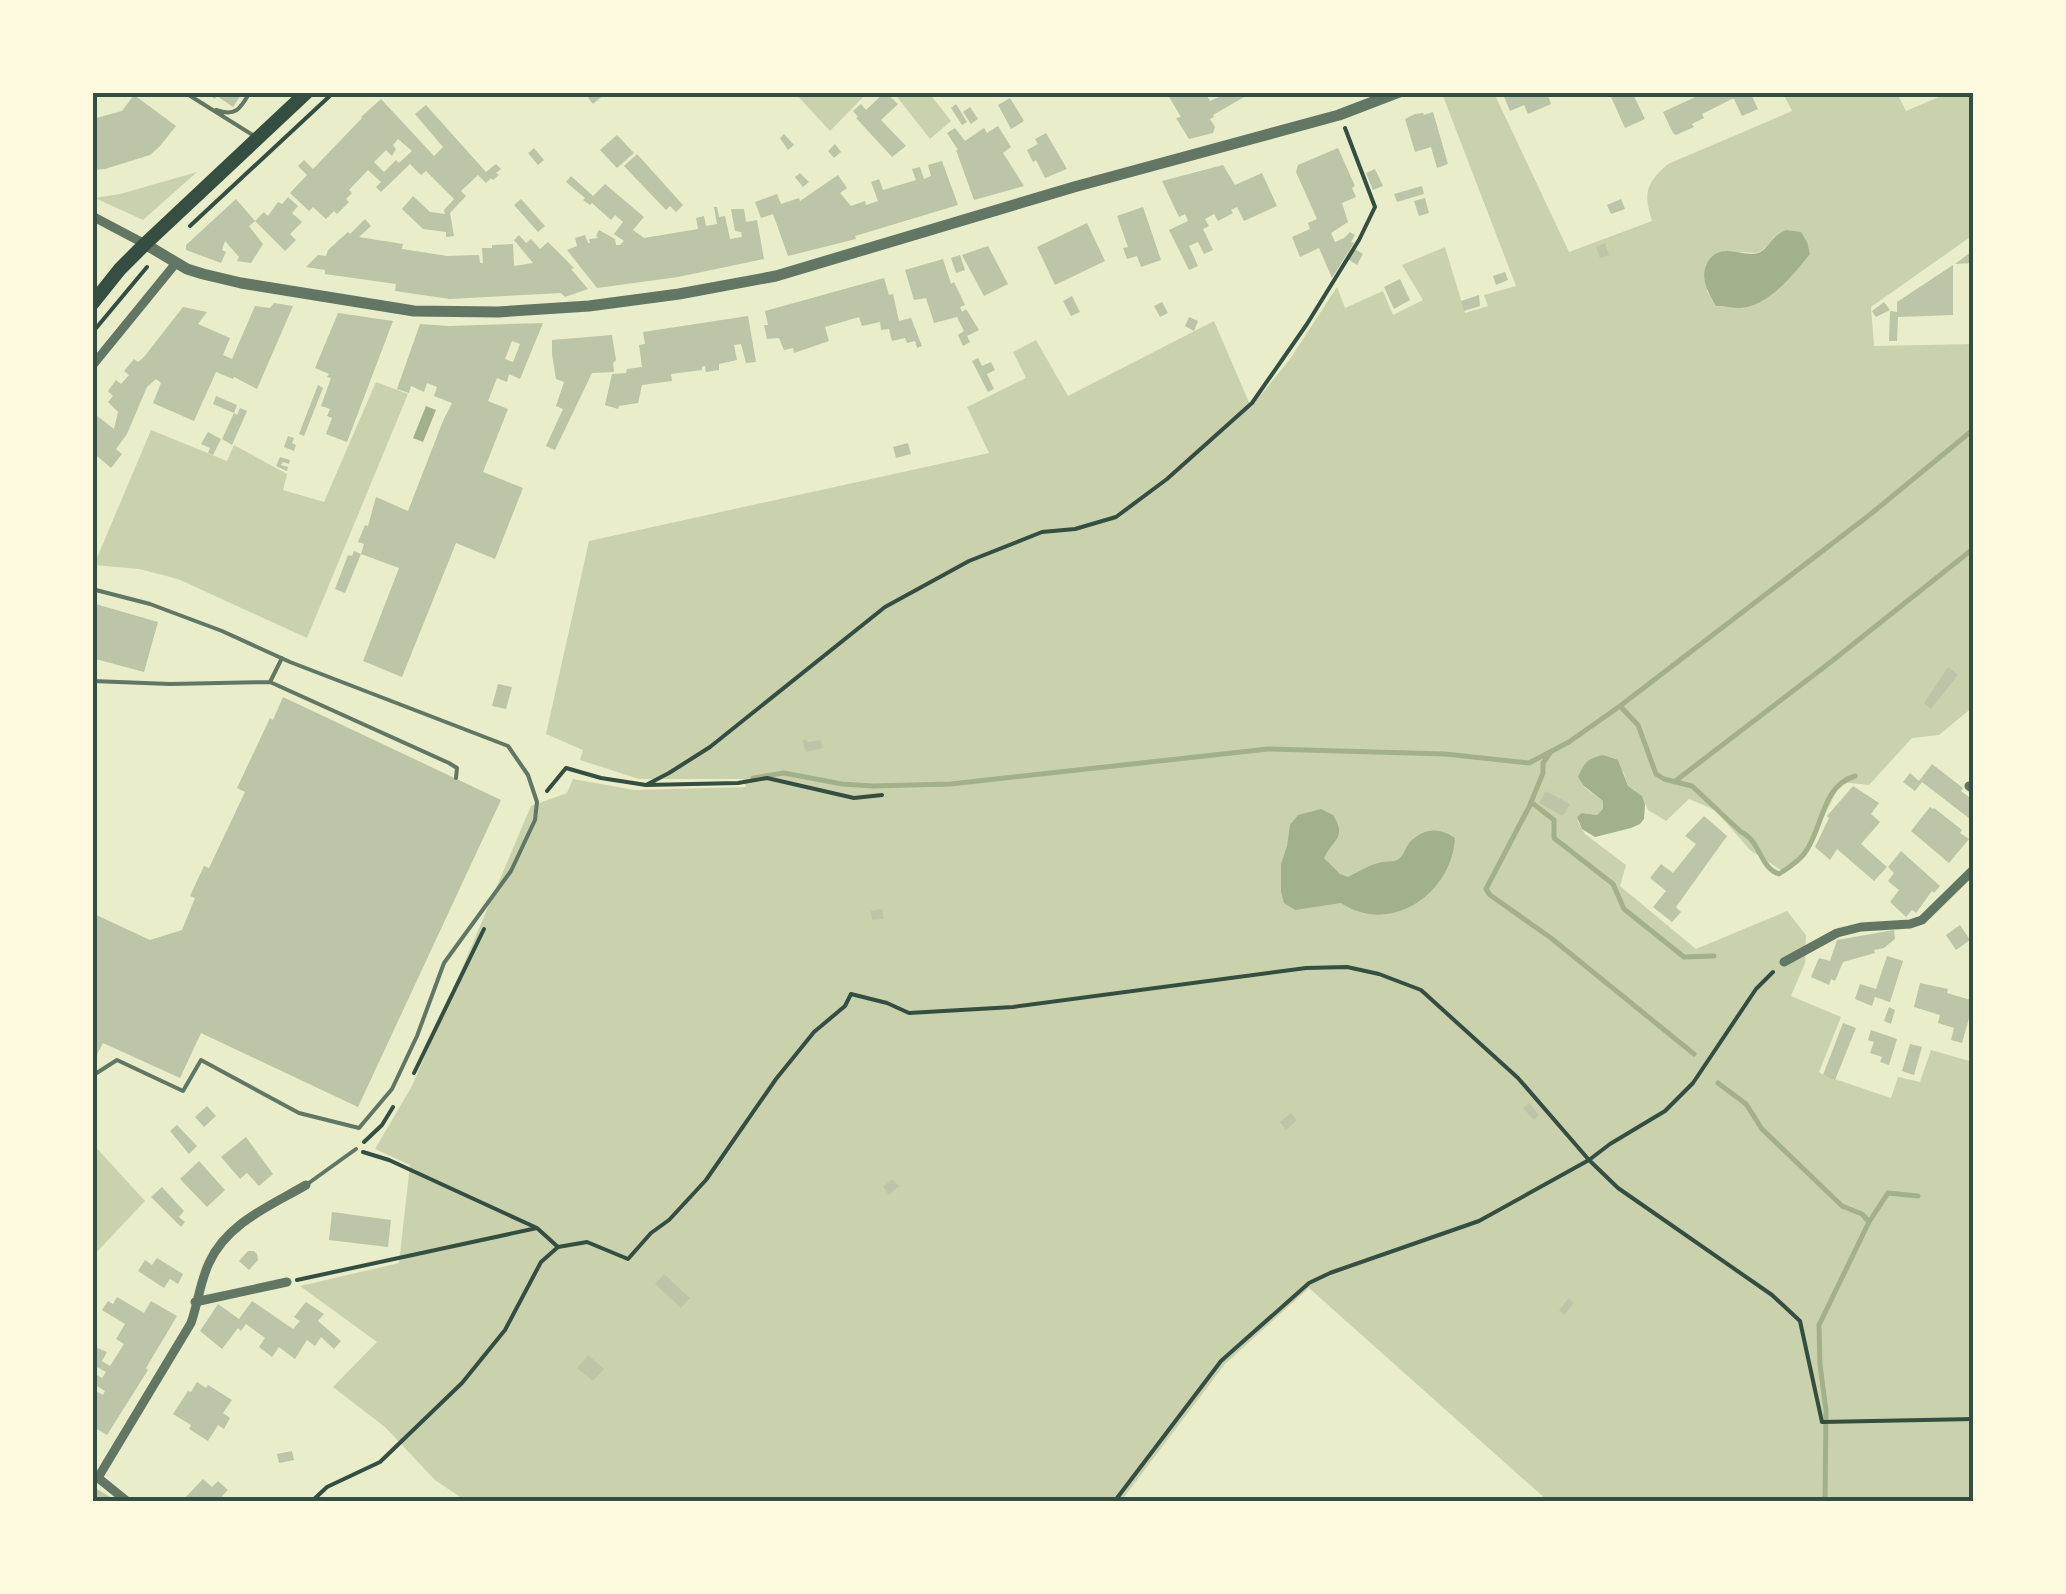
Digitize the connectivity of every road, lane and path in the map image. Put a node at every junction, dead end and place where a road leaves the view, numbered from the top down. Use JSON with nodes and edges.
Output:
{"nodes":[{"id":1,"x":184,"y":92,"type":"edge"},
{"id":2,"x":250,"y":92,"type":"edge"},
{"id":3,"x":307,"y":92,"type":"edge"},
{"id":4,"x":334,"y":92,"type":"edge"},
{"id":5,"x":1399,"y":92,"type":"edge"},
{"id":6,"x":211,"y":109,"type":"junction"},
{"id":7,"x":1338,"y":114,"type":"junction"},
{"id":8,"x":258,"y":138,"type":"junction"},
{"id":9,"x":92,"y":216,"type":"edge"},
{"id":10,"x":190,"y":226,"type":"dead end"},
{"id":11,"x":145,"y":244,"type":"junction"},
{"id":12,"x":161,"y":253,"type":"junction"},
{"id":13,"x":176,"y":263,"type":"junction"},
{"id":14,"x":92,"y":304,"type":"edge"},
{"id":15,"x":92,"y":333,"type":"edge"},
{"id":16,"x":92,"y":366,"type":"edge"},
{"id":17,"x":92,"y":589,"type":"edge"},
{"id":18,"x":282,"y":658,"type":"junction"},
{"id":19,"x":92,"y":681,"type":"edge"},
{"id":20,"x":270,"y":682,"type":"junction"},
{"id":21,"x":456,"y":778,"type":"dead end"},
{"id":22,"x":646,"y":785,"type":"junction"},
{"id":23,"x":882,"y":795,"type":"dead end"},
{"id":24,"x":536,"y":802,"type":"junction"},
{"id":25,"x":1974,"y":869,"type":"edge"},
{"id":26,"x":489,"y":918,"type":"dead end"},
{"id":27,"x":1784,"y":962,"type":"joint"},
{"id":28,"x":92,"y":1076,"type":"edge"},
{"id":29,"x":408,"y":1082,"type":"dead end"},
{"id":30,"x":400,"y":1096,"type":"dead end"},
{"id":31,"x":356,"y":1150,"type":"junction"},
{"id":32,"x":1589,"y":1160,"type":"junction"},
{"id":33,"x":306,"y":1185,"type":"joint"},
{"id":34,"x":537,"y":1228,"type":"junction"},
{"id":35,"x":558,"y":1247,"type":"junction"},
{"id":36,"x":287,"y":1282,"type":"joint"},
{"id":37,"x":195,"y":1302,"type":"junction"},
{"id":38,"x":1974,"y":1418,"type":"edge"},
{"id":39,"x":96,"y":1474,"type":"edge"},
{"id":40,"x":128,"y":1502,"type":"edge"},
{"id":41,"x":311,"y":1502,"type":"edge"},
{"id":42,"x":1114,"y":1502,"type":"edge"}],
"edges":[{"from":1,"to":6,"type":"lane"},
{"from":2,"to":6,"type":"lane"},
{"from":3,"to":8,"type":"main road"},
{"from":4,"to":10,"type":"path"},
{"from":5,"to":7,"type":"street"},
{"from":6,"to":8,"type":"lane"},
{"from":7,"to":13,"type":"street"},
{"from":7,"to":22,"type":"path"},
{"from":8,"to":11,"type":"main road"},
{"from":9,"to":11,"type":"street"},
{"from":11,"to":12,"type":"street"},
{"from":11,"to":14,"type":"main road"},
{"from":12,"to":13,"type":"street"},
{"from":12,"to":15,"type":"path"},
{"from":13,"to":16,"type":"street"},
{"from":17,"to":18,"type":"lane"},
{"from":18,"to":20,"type":"lane"},
{"from":18,"to":24,"type":"lane"},
{"from":19,"to":20,"type":"lane"},
{"from":20,"to":21,"type":"lane"},
{"from":22,"to":23,"type":"path"},
{"from":22,"to":24,"type":"path"},
{"from":24,"to":28,"type":"lane"},
{"from":25,"to":27,"type":"street"},
{"from":26,"to":29,"type":"path"},
{"from":27,"to":32,"type":"path"},
{"from":30,"to":31,"type":"path"},
{"from":31,"to":33,"type":"lane"},
{"from":31,"to":34,"type":"path"},
{"from":32,"to":35,"type":"path"},
{"from":32,"to":38,"type":"path"},
{"from":32,"to":42,"type":"path"},
{"from":33,"to":37,"type":"street"},
{"from":34,"to":35,"type":"path"},
{"from":34,"to":36,"type":"path"},
{"from":35,"to":41,"type":"path"},
{"from":36,"to":37,"type":"street"},
{"from":37,"to":39,"type":"street"},
{"from":39,"to":40,"type":"street"}]}
